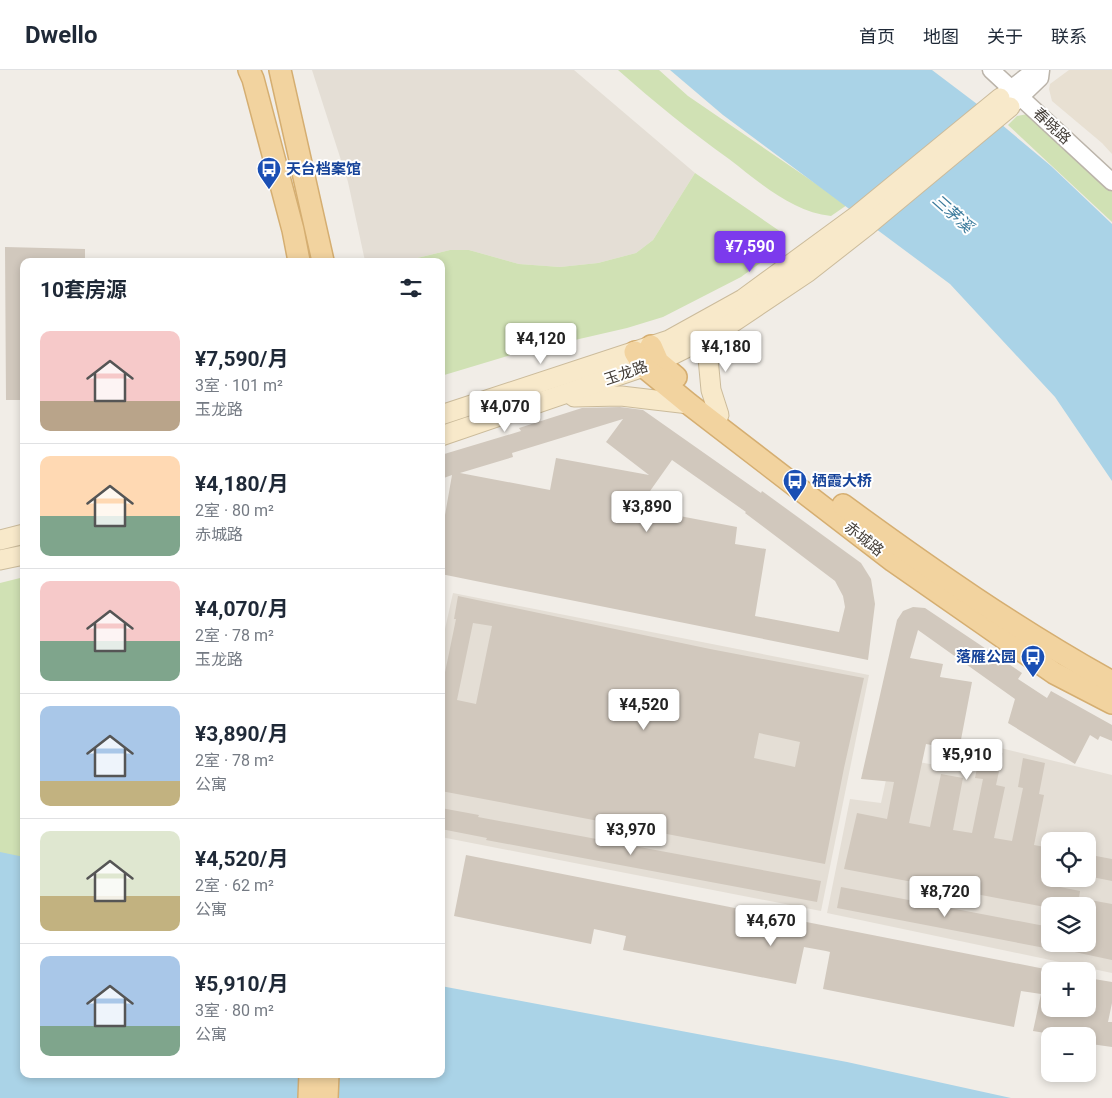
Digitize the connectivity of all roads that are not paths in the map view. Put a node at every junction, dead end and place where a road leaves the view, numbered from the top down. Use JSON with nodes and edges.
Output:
{"nodes":[{"id":1,"x":248,"y":70,"type":"edge"},
{"id":2,"x":280,"y":70,"type":"edge"},
{"id":3,"x":992,"y":70,"type":"edge"},
{"id":4,"x":1041,"y":70,"type":"edge"},
{"id":5,"x":1010,"y":98,"type":"junction"},
{"id":6,"x":1112,"y":182,"type":"edge"},
{"id":7,"x":862,"y":221,"type":"junction"},
{"id":8,"x":298,"y":258,"type":"edge"},
{"id":9,"x":322,"y":258,"type":"edge"},
{"id":10,"x":720,"y":331,"type":"junction"},
{"id":11,"x":647,"y":357,"type":"junction"},
{"id":12,"x":515,"y":391,"type":"junction"},
{"id":13,"x":558,"y":397,"type":"junction"},
{"id":14,"x":445,"y":401,"type":"edge"},
{"id":15,"x":689,"y":404,"type":"junction"},
{"id":16,"x":445,"y":414,"type":"edge"},
{"id":17,"x":719,"y":415,"type":"junction"},
{"id":18,"x":445,"y":435,"type":"edge"},
{"id":19,"x":20,"y":535,"type":"edge"},
{"id":20,"x":0,"y":540,"type":"edge"},
{"id":21,"x":20,"y":555,"type":"edge"},
{"id":22,"x":0,"y":560,"type":"edge"},
{"id":23,"x":1112,"y":682,"type":"edge"},
{"id":24,"x":1112,"y":702,"type":"edge"},
{"id":25,"x":310,"y":1078,"type":"edge"},
{"id":26,"x":328,"y":1078,"type":"edge"},
{"id":27,"x":310,"y":1098,"type":"edge"},
{"id":28,"x":327,"y":1098,"type":"edge"}],
"edges":[{"from":1,"to":8,"type":"main road"},
{"from":2,"to":9,"type":"main road"},
{"from":3,"to":5,"type":"street","name":"春晓路"},
{"from":4,"to":5,"type":"street"},
{"from":5,"to":6,"type":"street","name":"春晓路"},
{"from":5,"to":7,"type":"main road"},
{"from":7,"to":10,"type":"main road","name":"玉龙路"},
{"from":7,"to":11,"type":"main road","name":"玉龙路"},
{"from":10,"to":11,"type":"main road","name":"玉龙路"},
{"from":10,"to":17,"type":"main road"},
{"from":11,"to":12,"type":"main road","name":"玉龙路"},
{"from":11,"to":13,"type":"main road","name":"玉龙路"},
{"from":11,"to":15,"type":"main road","name":"赤城路"},
{"from":11,"to":17,"type":"main road","name":"赤城路"},
{"from":12,"to":14,"type":"main road"},
{"from":12,"to":16,"type":"main road","name":"玉龙路"},
{"from":13,"to":15,"type":"main road"},
{"from":13,"to":18,"type":"main road","name":"玉龙路"},
{"from":15,"to":24,"type":"main road","name":"赤城路"},
{"from":17,"to":23,"type":"main road","name":"赤城路"},
{"from":19,"to":20,"type":"main road"},
{"from":21,"to":22,"type":"main road"},
{"from":25,"to":27,"type":"main road"},
{"from":26,"to":28,"type":"main road"}]}
